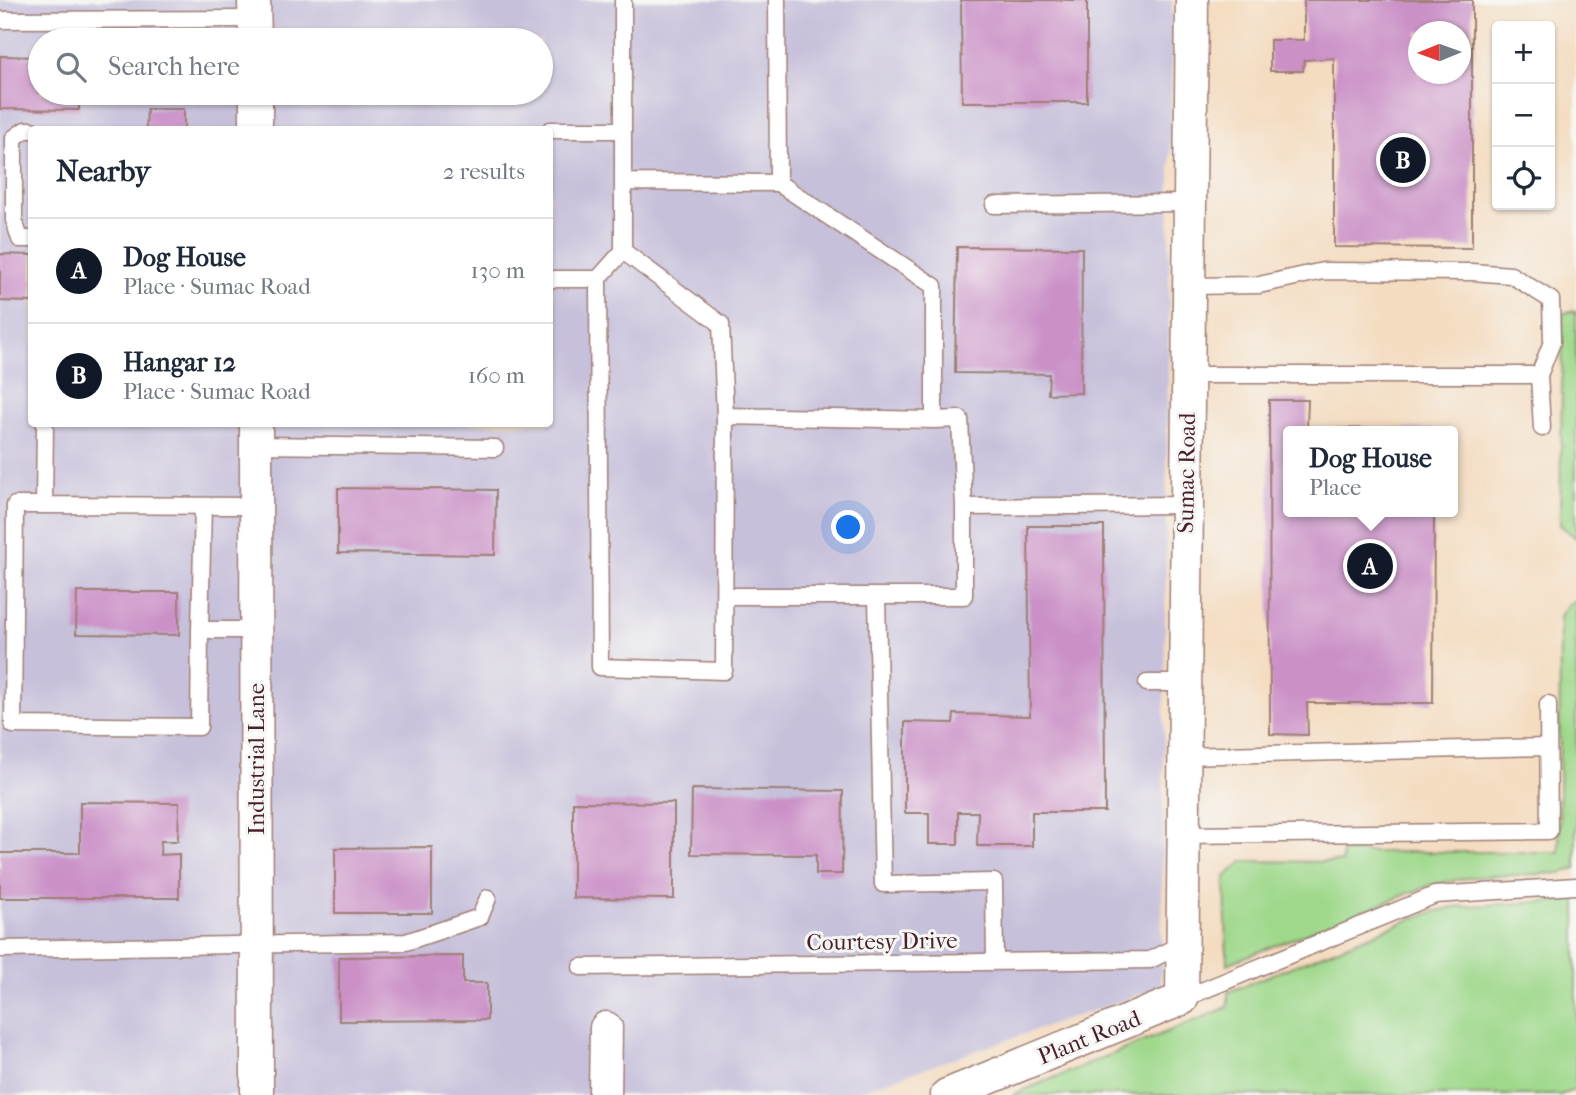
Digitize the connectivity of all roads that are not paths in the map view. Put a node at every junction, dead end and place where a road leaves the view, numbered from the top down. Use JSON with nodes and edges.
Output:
{"nodes":[{"id":1,"x":623,"y":0,"type":"edge"},
{"id":2,"x":777,"y":0,"type":"edge"},
{"id":3,"x":1192,"y":0,"type":"edge"},
{"id":4,"x":0,"y":20,"type":"edge"},
{"id":5,"x":255,"y":20,"type":"edge"},
{"id":6,"x":256,"y":105,"type":"edge"},
{"id":7,"x":256,"y":126,"type":"edge"},
{"id":8,"x":28,"y":130,"type":"edge"},
{"id":9,"x":553,"y":130,"type":"edge"},
{"id":10,"x":623,"y":130,"type":"junction"},
{"id":11,"x":623,"y":182,"type":"junction"},
{"id":12,"x":778,"y":183,"type":"junction"},
{"id":13,"x":1189,"y":204,"type":"junction"},
{"id":14,"x":994,"y":205,"type":"dead end"},
{"id":15,"x":28,"y":239,"type":"edge"},
{"id":16,"x":623,"y":251,"type":"junction"},
{"id":17,"x":553,"y":279,"type":"edge"},
{"id":18,"x":598,"y":279,"type":"junction"},
{"id":19,"x":1189,"y":286,"type":"junction"},
{"id":20,"x":1187,"y":375,"type":"junction"},
{"id":21,"x":1539,"y":375,"type":"junction"},
{"id":22,"x":725,"y":416,"type":"junction"},
{"id":23,"x":934,"y":420,"type":"junction"},
{"id":24,"x":45,"y":427,"type":"edge"},
{"id":25,"x":1542,"y":428,"type":"dead end"},
{"id":26,"x":256,"y":434,"type":"edge"},
{"id":27,"x":495,"y":448,"type":"dead end"},
{"id":28,"x":44,"y":505,"type":"junction"},
{"id":29,"x":1186,"y":505,"type":"junction"},
{"id":30,"x":203,"y":506,"type":"junction"},
{"id":31,"x":256,"y":506,"type":"junction"},
{"id":32,"x":964,"y":507,"type":"junction"},
{"id":33,"x":727,"y":596,"type":"junction"},
{"id":34,"x":877,"y":597,"type":"junction"},
{"id":35,"x":200,"y":630,"type":"junction"},
{"id":36,"x":256,"y":631,"type":"junction"},
{"id":37,"x":1147,"y":683,"type":"dead end"},
{"id":38,"x":1184,"y":683,"type":"junction"},
{"id":39,"x":1548,"y":704,"type":"dead end"},
{"id":40,"x":1547,"y":747,"type":"junction"},
{"id":41,"x":1183,"y":756,"type":"junction"},
{"id":42,"x":1182,"y":835,"type":"junction"},
{"id":43,"x":1576,"y":886,"type":"edge"},
{"id":44,"x":488,"y":898,"type":"dead end"},
{"id":45,"x":1181,"y":945,"type":"junction"},
{"id":46,"x":256,"y":947,"type":"junction"},
{"id":47,"x":0,"y":949,"type":"edge"},
{"id":48,"x":995,"y":962,"type":"junction"},
{"id":49,"x":581,"y":967,"type":"dead end"},
{"id":50,"x":1182,"y":999,"type":"junction"},
{"id":51,"x":607,"y":1027,"type":"dead end"},
{"id":52,"x":257,"y":1095,"type":"edge"},
{"id":53,"x":605,"y":1095,"type":"edge"},
{"id":54,"x":947,"y":1095,"type":"edge"}],
"edges":[{"from":1,"to":10,"type":"lane"},
{"from":2,"to":12,"type":"lane"},
{"from":3,"to":13,"type":"street","name":"Sumac Road"},
{"from":4,"to":5,"type":"lane"},
{"from":6,"to":7,"type":"street"},
{"from":8,"to":15,"type":"lane"},
{"from":9,"to":10,"type":"lane"},
{"from":10,"to":11,"type":"lane"},
{"from":11,"to":12,"type":"lane"},
{"from":11,"to":16,"type":"lane"},
{"from":12,"to":23,"type":"lane"},
{"from":13,"to":14,"type":"lane"},
{"from":13,"to":19,"type":"street","name":"Sumac Road"},
{"from":16,"to":18,"type":"lane"},
{"from":16,"to":22,"type":"lane"},
{"from":17,"to":18,"type":"lane"},
{"from":18,"to":33,"type":"lane"},
{"from":19,"to":20,"type":"street","name":"Sumac Road"},
{"from":19,"to":21,"type":"lane"},
{"from":20,"to":21,"type":"lane"},
{"from":20,"to":29,"type":"street","name":"Sumac Road"},
{"from":21,"to":25,"type":"lane"},
{"from":22,"to":23,"type":"lane"},
{"from":22,"to":33,"type":"lane"},
{"from":23,"to":32,"type":"lane"},
{"from":24,"to":28,"type":"lane"},
{"from":26,"to":27,"type":"lane"},
{"from":26,"to":31,"type":"street","name":"Industrial Lane"},
{"from":28,"to":30,"type":"lane"},
{"from":28,"to":35,"type":"lane"},
{"from":29,"to":32,"type":"lane"},
{"from":29,"to":38,"type":"street","name":"Sumac Road"},
{"from":30,"to":31,"type":"lane"},
{"from":30,"to":35,"type":"lane"},
{"from":31,"to":36,"type":"street","name":"Industrial Lane"},
{"from":32,"to":34,"type":"lane"},
{"from":33,"to":34,"type":"lane"},
{"from":34,"to":48,"type":"lane"},
{"from":35,"to":36,"type":"lane"},
{"from":36,"to":46,"type":"street","name":"Industrial Lane"},
{"from":37,"to":38,"type":"lane"},
{"from":38,"to":41,"type":"street","name":"Sumac Road"},
{"from":39,"to":40,"type":"lane"},
{"from":40,"to":41,"type":"lane"},
{"from":40,"to":42,"type":"lane"},
{"from":41,"to":42,"type":"street","name":"Sumac Road"},
{"from":42,"to":45,"type":"street","name":"Sumac Road"},
{"from":43,"to":50,"type":"lane"},
{"from":44,"to":46,"type":"lane"},
{"from":45,"to":48,"type":"lane","name":"Courtesy Drive"},
{"from":45,"to":50,"type":"street"},
{"from":46,"to":47,"type":"lane"},
{"from":46,"to":52,"type":"street","name":"Industrial Lane"},
{"from":48,"to":49,"type":"lane","name":"Courtesy Drive"},
{"from":50,"to":54,"type":"street","name":"Plant Road"},
{"from":51,"to":53,"type":"street"}]}
